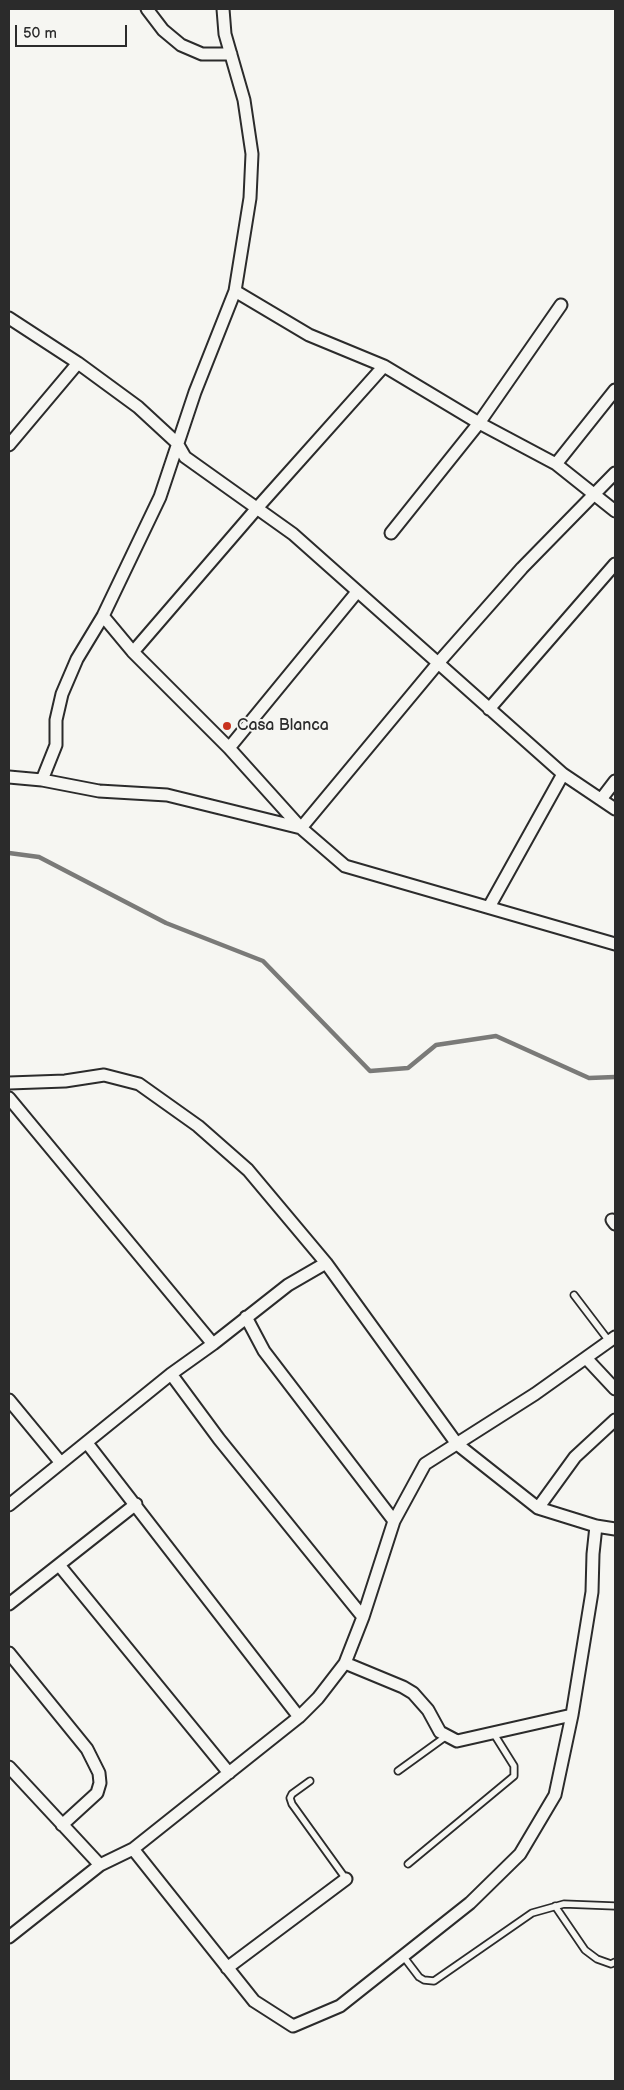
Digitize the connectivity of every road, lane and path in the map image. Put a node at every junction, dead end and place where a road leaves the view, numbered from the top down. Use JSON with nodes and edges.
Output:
{"nodes":[{"id":1,"x":148,"y":9,"type":"edge"},
{"id":2,"x":223,"y":9,"type":"edge"},
{"id":3,"x":231,"y":54,"type":"junction"},
{"id":4,"x":235,"y":291,"type":"junction"},
{"id":5,"x":562,"y":305,"type":"dead end"},
{"id":6,"x":9,"y":318,"type":"edge"},
{"id":7,"x":78,"y":363,"type":"junction"},
{"id":8,"x":384,"y":366,"type":"junction"},
{"id":9,"x":615,"y":390,"type":"edge"},
{"id":10,"x":479,"y":423,"type":"junction"},
{"id":11,"x":177,"y":443,"type":"junction"},
{"id":12,"x":9,"y":445,"type":"edge"},
{"id":13,"x":556,"y":464,"type":"junction"},
{"id":14,"x":615,"y":473,"type":"edge"},
{"id":15,"x":594,"y":493,"type":"junction"},
{"id":16,"x":258,"y":507,"type":"junction"},
{"id":17,"x":615,"y":511,"type":"edge"},
{"id":18,"x":391,"y":533,"type":"dead end"},
{"id":19,"x":615,"y":564,"type":"edge"},
{"id":20,"x":358,"y":592,"type":"junction"},
{"id":21,"x":103,"y":616,"type":"junction"},
{"id":22,"x":133,"y":652,"type":"junction"},
{"id":23,"x":439,"y":662,"type":"junction"},
{"id":24,"x":489,"y":708,"type":"junction"},
{"id":25,"x":229,"y":748,"type":"junction"},
{"id":26,"x":563,"y":774,"type":"junction"},
{"id":27,"x":9,"y":777,"type":"edge"},
{"id":28,"x":42,"y":780,"type":"junction"},
{"id":29,"x":615,"y":781,"type":"edge"},
{"id":30,"x":602,"y":798,"type":"junction"},
{"id":31,"x":615,"y":809,"type":"edge"},
{"id":32,"x":301,"y":828,"type":"junction"},
{"id":33,"x":490,"y":907,"type":"junction"},
{"id":34,"x":615,"y":944,"type":"edge"},
{"id":35,"x":9,"y":1083,"type":"edge"},
{"id":36,"x":9,"y":1098,"type":"edge"},
{"id":37,"x":326,"y":1263,"type":"junction"},
{"id":38,"x":574,"y":1295,"type":"dead end"},
{"id":39,"x":246,"y":1317,"type":"junction"},
{"id":40,"x":612,"y":1339,"type":"edge"},
{"id":41,"x":213,"y":1344,"type":"junction"},
{"id":42,"x":586,"y":1358,"type":"junction"},
{"id":43,"x":171,"y":1374,"type":"junction"},
{"id":44,"x":615,"y":1389,"type":"edge"},
{"id":45,"x":9,"y":1400,"type":"edge"},
{"id":46,"x":615,"y":1420,"type":"edge"},
{"id":47,"x":87,"y":1443,"type":"junction"},
{"id":48,"x":457,"y":1444,"type":"junction"},
{"id":49,"x":61,"y":1463,"type":"junction"},
{"id":50,"x":136,"y":1504,"type":"junction"},
{"id":51,"x":9,"y":1505,"type":"edge"},
{"id":52,"x":538,"y":1508,"type":"junction"},
{"id":53,"x":394,"y":1521,"type":"junction"},
{"id":54,"x":596,"y":1526,"type":"junction"},
{"id":55,"x":615,"y":1529,"type":"edge"},
{"id":56,"x":59,"y":1565,"type":"junction"},
{"id":57,"x":9,"y":1604,"type":"edge"},
{"id":58,"x":363,"y":1617,"type":"junction"},
{"id":59,"x":9,"y":1653,"type":"edge"},
{"id":60,"x":345,"y":1662,"type":"junction"},
{"id":61,"x":572,"y":1716,"type":"junction"},
{"id":62,"x":299,"y":1717,"type":"junction"},
{"id":63,"x":494,"y":1734,"type":"junction"},
{"id":64,"x":445,"y":1737,"type":"junction"},
{"id":65,"x":9,"y":1767,"type":"edge"},
{"id":66,"x":398,"y":1771,"type":"dead end"},
{"id":67,"x":228,"y":1773,"type":"junction"},
{"id":68,"x":310,"y":1781,"type":"dead end"},
{"id":69,"x":62,"y":1825,"type":"junction"},
{"id":70,"x":133,"y":1849,"type":"junction"},
{"id":71,"x":408,"y":1864,"type":"dead end"},
{"id":72,"x":100,"y":1865,"type":"junction"},
{"id":73,"x":346,"y":1879,"type":"joint"},
{"id":74,"x":554,"y":1906,"type":"junction"},
{"id":75,"x":615,"y":1906,"type":"edge"},
{"id":76,"x":9,"y":1937,"type":"edge"},
{"id":77,"x":403,"y":1956,"type":"junction"},
{"id":78,"x":615,"y":1962,"type":"edge"},
{"id":79,"x":228,"y":1968,"type":"junction"}],
"edges":[{"from":1,"to":3,"type":"street"},
{"from":2,"to":3,"type":"street"},
{"from":3,"to":4,"type":"street"},
{"from":4,"to":8,"type":"street"},
{"from":4,"to":11,"type":"street"},
{"from":5,"to":10,"type":"street"},
{"from":6,"to":7,"type":"street"},
{"from":7,"to":11,"type":"street"},
{"from":7,"to":12,"type":"street"},
{"from":8,"to":10,"type":"street"},
{"from":8,"to":16,"type":"street"},
{"from":9,"to":13,"type":"street"},
{"from":10,"to":13,"type":"street"},
{"from":10,"to":18,"type":"street"},
{"from":11,"to":16,"type":"street"},
{"from":11,"to":21,"type":"street"},
{"from":13,"to":15,"type":"street"},
{"from":14,"to":15,"type":"street"},
{"from":15,"to":17,"type":"street"},
{"from":15,"to":23,"type":"street"},
{"from":16,"to":20,"type":"street"},
{"from":16,"to":22,"type":"street"},
{"from":19,"to":24,"type":"street"},
{"from":20,"to":23,"type":"street"},
{"from":20,"to":25,"type":"street"},
{"from":21,"to":22,"type":"street"},
{"from":21,"to":28,"type":"street"},
{"from":22,"to":25,"type":"street"},
{"from":23,"to":24,"type":"street"},
{"from":23,"to":32,"type":"street"},
{"from":24,"to":26,"type":"street"},
{"from":25,"to":32,"type":"street"},
{"from":26,"to":30,"type":"street"},
{"from":26,"to":33,"type":"street"},
{"from":27,"to":28,"type":"street"},
{"from":28,"to":32,"type":"street"},
{"from":29,"to":30,"type":"street"},
{"from":30,"to":31,"type":"street"},
{"from":32,"to":33,"type":"street"},
{"from":33,"to":34,"type":"street"},
{"from":35,"to":37,"type":"street"},
{"from":36,"to":41,"type":"street"},
{"from":37,"to":39,"type":"street"},
{"from":37,"to":48,"type":"street"},
{"from":38,"to":40,"type":"lane"},
{"from":39,"to":41,"type":"street"},
{"from":39,"to":53,"type":"street"},
{"from":40,"to":42,"type":"street"},
{"from":41,"to":43,"type":"street"},
{"from":42,"to":44,"type":"street"},
{"from":42,"to":48,"type":"street"},
{"from":43,"to":47,"type":"street"},
{"from":43,"to":58,"type":"street"},
{"from":45,"to":49,"type":"street"},
{"from":46,"to":52,"type":"street"},
{"from":47,"to":49,"type":"street"},
{"from":47,"to":50,"type":"street"},
{"from":48,"to":52,"type":"street"},
{"from":48,"to":53,"type":"street"},
{"from":49,"to":51,"type":"street"},
{"from":50,"to":56,"type":"street"},
{"from":50,"to":62,"type":"street"},
{"from":52,"to":54,"type":"street"},
{"from":53,"to":58,"type":"street"},
{"from":54,"to":55,"type":"street"},
{"from":54,"to":61,"type":"street"},
{"from":56,"to":57,"type":"street"},
{"from":56,"to":67,"type":"street"},
{"from":58,"to":60,"type":"street"},
{"from":59,"to":69,"type":"street"},
{"from":60,"to":62,"type":"street"},
{"from":60,"to":64,"type":"street"},
{"from":61,"to":63,"type":"street"},
{"from":61,"to":77,"type":"street"},
{"from":62,"to":67,"type":"street"},
{"from":63,"to":64,"type":"street"},
{"from":63,"to":71,"type":"lane"},
{"from":64,"to":66,"type":"lane"},
{"from":65,"to":69,"type":"street"},
{"from":67,"to":70,"type":"street"},
{"from":68,"to":73,"type":"lane"},
{"from":69,"to":72,"type":"street"},
{"from":70,"to":72,"type":"street"},
{"from":70,"to":79,"type":"street"},
{"from":72,"to":76,"type":"street"},
{"from":73,"to":79,"type":"street"},
{"from":74,"to":75,"type":"lane"},
{"from":74,"to":77,"type":"lane"},
{"from":74,"to":78,"type":"lane"},
{"from":77,"to":79,"type":"street"}]}
